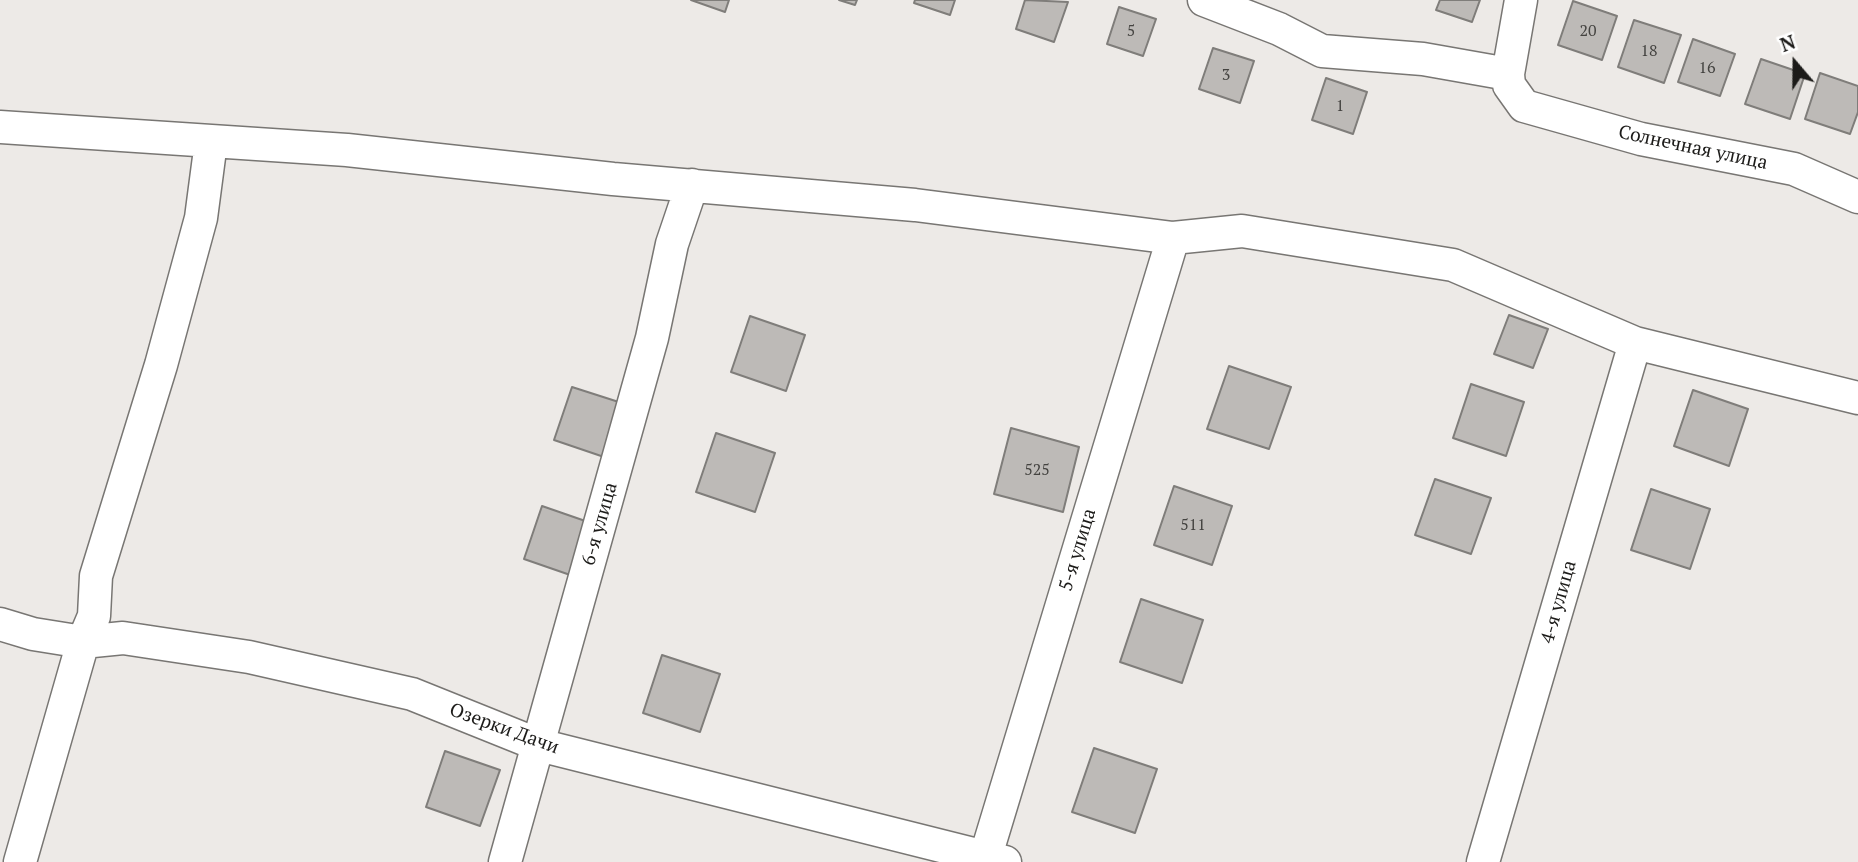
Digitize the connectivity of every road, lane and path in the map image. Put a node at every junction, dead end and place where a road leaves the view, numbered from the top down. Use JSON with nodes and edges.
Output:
{"nodes":[{"id":1,"x":1205,"y":0,"type":"edge"},
{"id":2,"x":1521,"y":0,"type":"edge"},
{"id":3,"x":1508,"y":74,"type":"junction"},
{"id":4,"x":0,"y":127,"type":"edge"},
{"id":5,"x":211,"y":142,"type":"junction"},
{"id":6,"x":692,"y":185,"type":"junction"},
{"id":7,"x":1858,"y":197,"type":"edge"},
{"id":8,"x":1173,"y":238,"type":"junction"},
{"id":9,"x":1635,"y":343,"type":"junction"},
{"id":10,"x":1858,"y":398,"type":"edge"},
{"id":11,"x":0,"y":624,"type":"edge"},
{"id":12,"x":83,"y":642,"type":"junction"},
{"id":13,"x":539,"y":745,"type":"junction"},
{"id":14,"x":991,"y":860,"type":"edge"},
{"id":15,"x":20,"y":862,"type":"edge"},
{"id":16,"x":505,"y":862,"type":"edge"},
{"id":17,"x":1483,"y":862,"type":"edge"}],
"edges":[{"from":1,"to":3,"type":"street"},
{"from":2,"to":3,"type":"street"},
{"from":3,"to":7,"type":"street","name":"Солнечная улица"},
{"from":4,"to":5,"type":"street"},
{"from":5,"to":6,"type":"street"},
{"from":5,"to":12,"type":"street"},
{"from":6,"to":8,"type":"street"},
{"from":6,"to":13,"type":"street","name":"6-я улица"},
{"from":8,"to":9,"type":"street"},
{"from":8,"to":14,"type":"street","name":"5-я улица"},
{"from":9,"to":10,"type":"street"},
{"from":9,"to":17,"type":"street","name":"4-я улица"},
{"from":11,"to":12,"type":"street","name":"Озерки Дачи"},
{"from":12,"to":13,"type":"street","name":"Озерки Дачи"},
{"from":12,"to":15,"type":"street"},
{"from":13,"to":14,"type":"street","name":"Озерки Дачи"},
{"from":13,"to":16,"type":"street","name":"6-я улица"}]}
